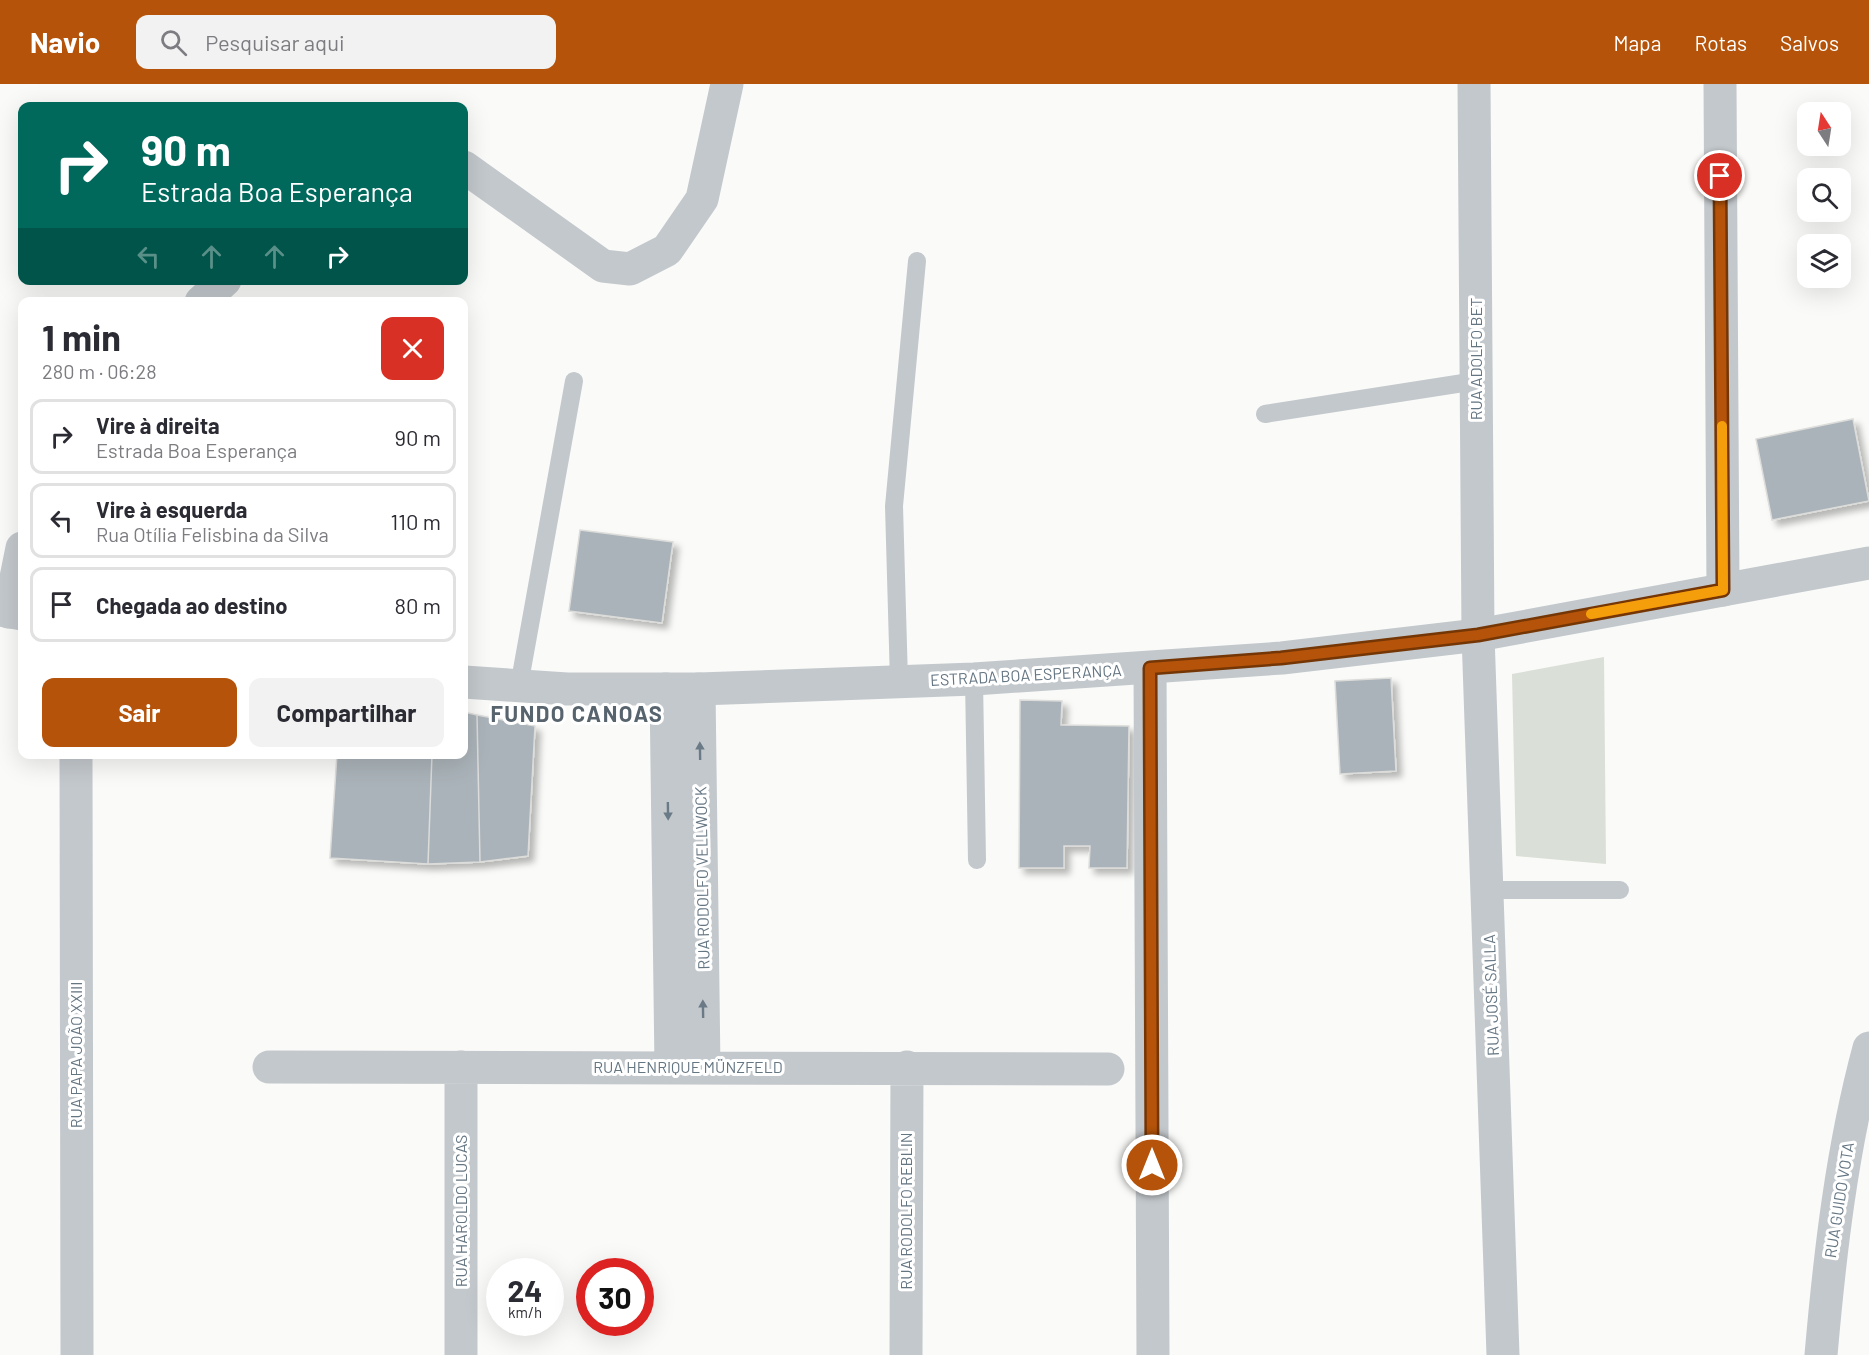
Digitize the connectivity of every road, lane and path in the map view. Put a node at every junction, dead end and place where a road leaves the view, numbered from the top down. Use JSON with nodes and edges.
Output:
{"nodes":[{"id":1,"x":727,"y":84,"type":"edge"},
{"id":2,"x":1474,"y":84,"type":"edge"},
{"id":3,"x":1719,"y":84,"type":"edge"},
{"id":4,"x":468,"y":170,"type":"edge"},
{"id":5,"x":917,"y":261,"type":"dead end"},
{"id":6,"x":220,"y":285,"type":"edge"},
{"id":7,"x":206,"y":297,"type":"edge"},
{"id":8,"x":574,"y":381,"type":"dead end"},
{"id":9,"x":1476,"y":381,"type":"junction"},
{"id":10,"x":1265,"y":414,"type":"dead end"},
{"id":11,"x":1869,"y":563,"type":"edge"},
{"id":12,"x":18,"y":569,"type":"edge"},
{"id":13,"x":1723,"y":590,"type":"junction"},
{"id":14,"x":10,"y":612,"type":"edge"},
{"id":15,"x":1478,"y":635,"type":"junction"},
{"id":16,"x":1150,"y":668,"type":"junction"},
{"id":17,"x":974,"y":679,"type":"junction"},
{"id":18,"x":899,"y":681,"type":"junction"},
{"id":19,"x":468,"y":682,"type":"edge"},
{"id":20,"x":519,"y":686,"type":"junction"},
{"id":21,"x":666,"y":689,"type":"junction"},
{"id":22,"x":699,"y":689,"type":"junction"},
{"id":23,"x":76,"y":759,"type":"edge"},
{"id":24,"x":977,"y":860,"type":"dead end"},
{"id":25,"x":1487,"y":890,"type":"junction"},
{"id":26,"x":1620,"y":890,"type":"dead end"},
{"id":27,"x":1869,"y":1048,"type":"edge"},
{"id":28,"x":269,"y":1067,"type":"dead end"},
{"id":29,"x":461,"y":1067,"type":"junction"},
{"id":30,"x":907,"y":1067,"type":"junction"},
{"id":31,"x":670,"y":1068,"type":"junction"},
{"id":32,"x":704,"y":1068,"type":"junction"},
{"id":33,"x":1108,"y":1069,"type":"dead end"},
{"id":34,"x":77,"y":1355,"type":"edge"},
{"id":35,"x":461,"y":1355,"type":"edge"},
{"id":36,"x":906,"y":1355,"type":"edge"},
{"id":37,"x":1152,"y":1355,"type":"edge"},
{"id":38,"x":1503,"y":1355,"type":"edge"},
{"id":39,"x":1821,"y":1355,"type":"edge"}],
"edges":[{"from":1,"to":4,"type":"street"},
{"from":2,"to":9,"type":"street","name":"RUA ADOLFO BET"},
{"from":3,"to":13,"type":"street"},
{"from":5,"to":18,"type":"lane"},
{"from":6,"to":7,"type":"street"},
{"from":8,"to":20,"type":"lane"},
{"from":9,"to":10,"type":"lane"},
{"from":9,"to":15,"type":"street","name":"RUA ADOLFO BET"},
{"from":11,"to":13,"type":"street","name":"ESTRADA BOA ESPERANÇA"},
{"from":12,"to":14,"type":"street"},
{"from":13,"to":15,"type":"street","name":"ESTRADA BOA ESPERANÇA"},
{"from":15,"to":16,"type":"street","name":"ESTRADA BOA ESPERANÇA"},
{"from":15,"to":25,"type":"street","name":"RUA JOSÉ SALLA"},
{"from":16,"to":17,"type":"street","name":"ESTRADA BOA ESPERANÇA"},
{"from":16,"to":37,"type":"street"},
{"from":17,"to":18,"type":"street","name":"ESTRADA BOA ESPERANÇA"},
{"from":17,"to":24,"type":"lane"},
{"from":18,"to":22,"type":"street","name":"ESTRADA BOA ESPERANÇA"},
{"from":19,"to":20,"type":"street","name":"ESTRADA BOA ESPERANÇA"},
{"from":20,"to":21,"type":"street","name":"ESTRADA BOA ESPERANÇA"},
{"from":21,"to":22,"type":"street","name":"ESTRADA BOA ESPERANÇA"},
{"from":21,"to":31,"type":"street","name":"RUA RODOLFO VELLWOCK","one_way":true},
{"from":32,"to":22,"type":"street","name":"RUA RODOLFO VELLWOCK","one_way":true},
{"from":23,"to":34,"type":"street","name":"RUA PAPA JOÃO XXIII"},
{"from":25,"to":26,"type":"lane"},
{"from":25,"to":38,"type":"street","name":"RUA JOSÉ SALLA"},
{"from":27,"to":39,"type":"street","name":"RUA GUIDO VOTA"},
{"from":28,"to":29,"type":"street","name":"RUA HENRIQUE MÜNZFELD"},
{"from":29,"to":31,"type":"street","name":"RUA HENRIQUE MÜNZFELD"},
{"from":29,"to":35,"type":"street","name":"RUA HAROLDO LUCAS"},
{"from":30,"to":32,"type":"street","name":"RUA HENRIQUE MÜNZFELD"},
{"from":30,"to":33,"type":"street","name":"RUA HENRIQUE MÜNZFELD"},
{"from":30,"to":36,"type":"street","name":"RUA RODOLFO REBLIN"},
{"from":31,"to":32,"type":"street","name":"RUA HENRIQUE MÜNZFELD"}]}
